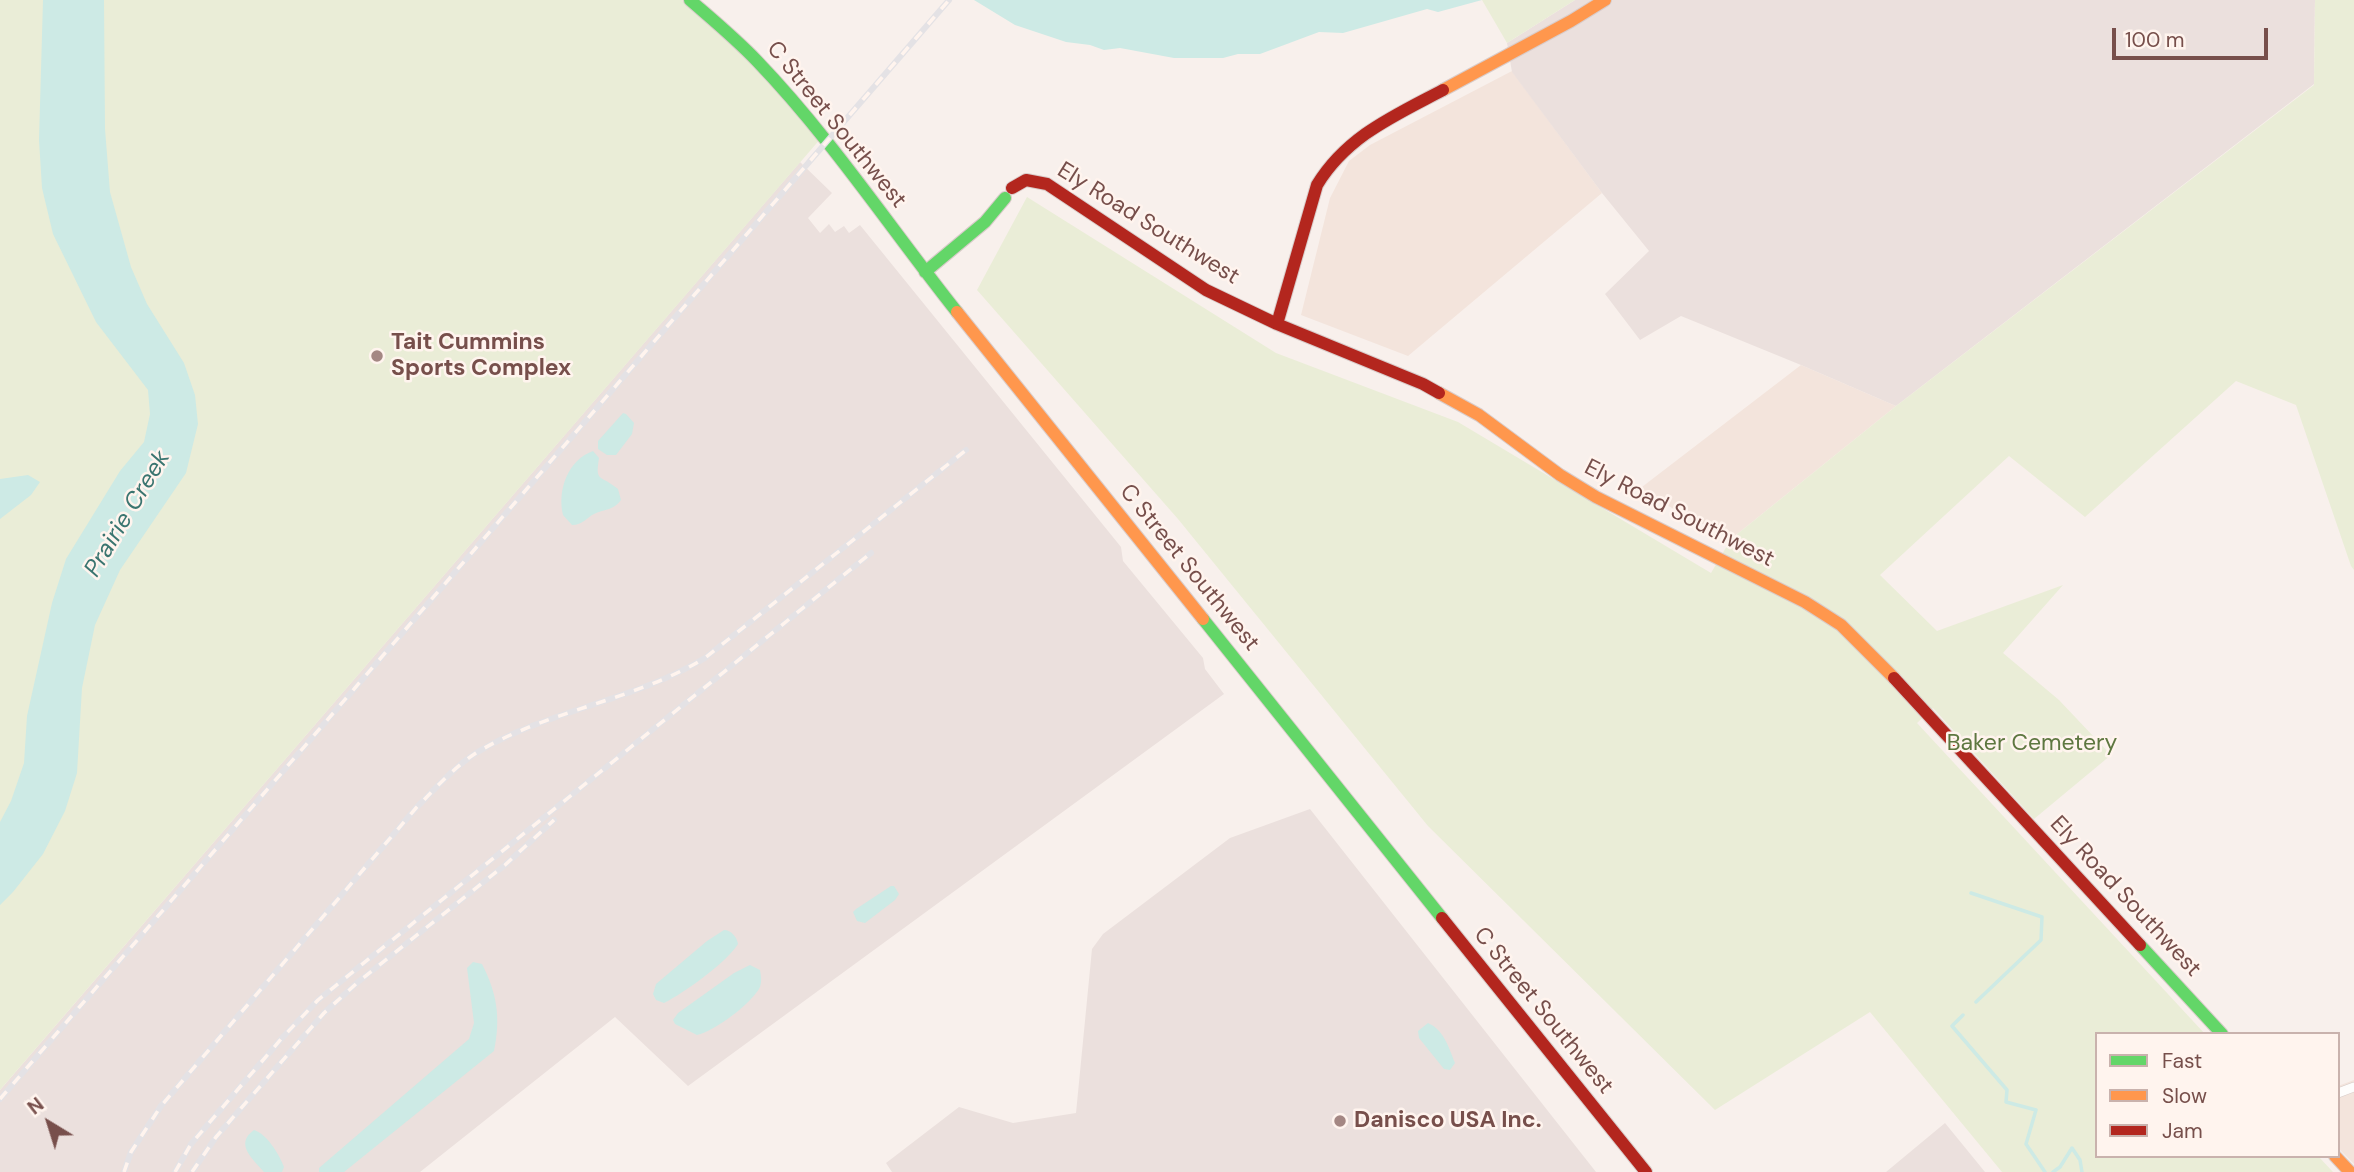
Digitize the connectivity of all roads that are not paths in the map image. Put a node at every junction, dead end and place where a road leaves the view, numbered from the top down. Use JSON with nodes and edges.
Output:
{"nodes":[{"id":1,"x":690,"y":0,"type":"edge"},
{"id":2,"x":1605,"y":0,"type":"edge"},
{"id":3,"x":925,"y":272,"type":"junction"},
{"id":4,"x":1277,"y":324,"type":"junction"},
{"id":5,"x":2220,"y":1032,"type":"edge"},
{"id":6,"x":2337,"y":1158,"type":"edge"},
{"id":7,"x":1646,"y":1172,"type":"edge"},
{"id":8,"x":2350,"y":1172,"type":"edge"}],
"edges":[{"from":1,"to":3,"type":"street","name":"C Street Southwest"},
{"from":2,"to":4,"type":"street"},
{"from":3,"to":4,"type":"street","name":"Ely Road Southwest"},
{"from":3,"to":7,"type":"street","name":"C Street Southwest"},
{"from":4,"to":5,"type":"street","name":"Ely Road Southwest"},
{"from":6,"to":8,"type":"street"}]}
